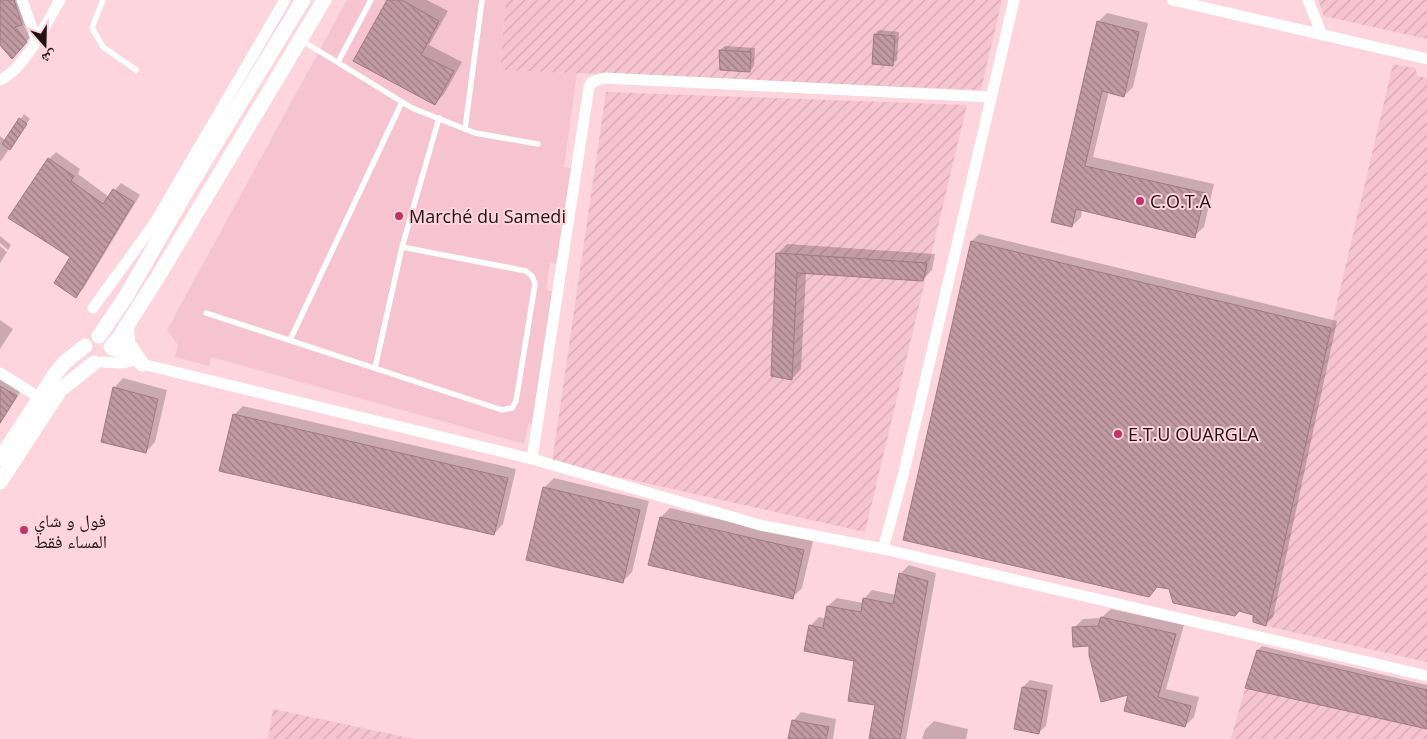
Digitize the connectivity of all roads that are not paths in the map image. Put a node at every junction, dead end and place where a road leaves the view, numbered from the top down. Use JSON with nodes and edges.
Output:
{"nodes":[{"id":1,"x":22,"y":0,"type":"edge"},
{"id":2,"x":60,"y":0,"type":"edge"},
{"id":3,"x":103,"y":0,"type":"edge"},
{"id":4,"x":285,"y":0,"type":"edge"},
{"id":5,"x":303,"y":0,"type":"edge"},
{"id":6,"x":324,"y":0,"type":"edge"},
{"id":7,"x":370,"y":0,"type":"edge"},
{"id":8,"x":482,"y":0,"type":"edge"},
{"id":9,"x":1014,"y":0,"type":"edge"},
{"id":10,"x":1172,"y":0,"type":"edge"},
{"id":11,"x":1308,"y":0,"type":"edge"},
{"id":12,"x":1322,"y":35,"type":"junction"},
{"id":13,"x":36,"y":39,"type":"junction"},
{"id":14,"x":299,"y":39,"type":"junction"},
{"id":15,"x":266,"y":48,"type":"junction"},
{"id":16,"x":286,"y":59,"type":"junction"},
{"id":17,"x":1427,"y":59,"type":"edge"},
{"id":18,"x":338,"y":62,"type":"junction"},
{"id":19,"x":136,"y":70,"type":"dead end"},
{"id":20,"x":0,"y":80,"type":"edge"},
{"id":21,"x":990,"y":97,"type":"junction"},
{"id":22,"x":402,"y":102,"type":"junction"},
{"id":23,"x":439,"y":118,"type":"junction"},
{"id":24,"x":465,"y":129,"type":"junction"},
{"id":25,"x":538,"y":144,"type":"dead end"},
{"id":26,"x":178,"y":208,"type":"junction"},
{"id":27,"x":192,"y":216,"type":"junction"},
{"id":28,"x":159,"y":227,"type":"junction"},
{"id":29,"x":402,"y":246,"type":"junction"},
{"id":30,"x":94,"y":308,"type":"dead end"},
{"id":31,"x":206,"y":313,"type":"dead end"},
{"id":32,"x":126,"y":326,"type":"junction"},
{"id":33,"x":98,"y":336,"type":"junction"},
{"id":34,"x":290,"y":340,"type":"junction"},
{"id":35,"x":85,"y":346,"type":"junction"},
{"id":36,"x":105,"y":356,"type":"junction"},
{"id":37,"x":138,"y":362,"type":"junction"},
{"id":38,"x":375,"y":368,"type":"junction"},
{"id":39,"x":0,"y":373,"type":"edge"},
{"id":40,"x":46,"y":400,"type":"junction"},
{"id":41,"x":0,"y":459,"type":"edge"},
{"id":42,"x":532,"y":459,"type":"junction"},
{"id":43,"x":0,"y":482,"type":"edge"},
{"id":44,"x":883,"y":549,"type":"junction"},
{"id":45,"x":1427,"y":676,"type":"edge"}],
"edges":[{"from":1,"to":13,"type":"street"},
{"from":2,"to":13,"type":"street"},
{"from":3,"to":19,"type":"lane"},
{"from":4,"to":15,"type":"street"},
{"from":5,"to":15,"type":"street"},
{"from":6,"to":14,"type":"street"},
{"from":7,"to":18,"type":"lane"},
{"from":8,"to":24,"type":"lane"},
{"from":9,"to":21,"type":"street"},
{"from":10,"to":12,"type":"street"},
{"from":11,"to":12,"type":"street"},
{"from":12,"to":17,"type":"street"},
{"from":13,"to":20,"type":"street"},
{"from":14,"to":16,"type":"street"},
{"from":14,"to":18,"type":"lane"},
{"from":15,"to":16,"type":"street"},
{"from":15,"to":26,"type":"street"},
{"from":15,"to":28,"type":"street"},
{"from":16,"to":27,"type":"street"},
{"from":18,"to":22,"type":"lane"},
{"from":21,"to":42,"type":"street"},
{"from":21,"to":44,"type":"street"},
{"from":22,"to":23,"type":"lane"},
{"from":22,"to":34,"type":"lane"},
{"from":23,"to":24,"type":"lane"},
{"from":23,"to":29,"type":"lane"},
{"from":24,"to":25,"type":"lane"},
{"from":26,"to":27,"type":"street"},
{"from":26,"to":28,"type":"street"},
{"from":27,"to":32,"type":"street"},
{"from":28,"to":30,"type":"street"},
{"from":28,"to":33,"type":"street"},
{"from":29,"to":38,"type":"lane"},
{"from":29,"to":38,"type":"lane"},
{"from":31,"to":34,"type":"lane"},
{"from":32,"to":36,"type":"street"},
{"from":32,"to":37,"type":"street"},
{"from":33,"to":35,"type":"street"},
{"from":33,"to":36,"type":"street"},
{"from":34,"to":38,"type":"lane"},
{"from":35,"to":36,"type":"street"},
{"from":35,"to":40,"type":"street"},
{"from":36,"to":37,"type":"street"},
{"from":36,"to":40,"type":"street"},
{"from":37,"to":42,"type":"street"},
{"from":39,"to":40,"type":"street"},
{"from":40,"to":41,"type":"street"},
{"from":40,"to":43,"type":"street"},
{"from":42,"to":44,"type":"street"},
{"from":44,"to":45,"type":"street"}]}
